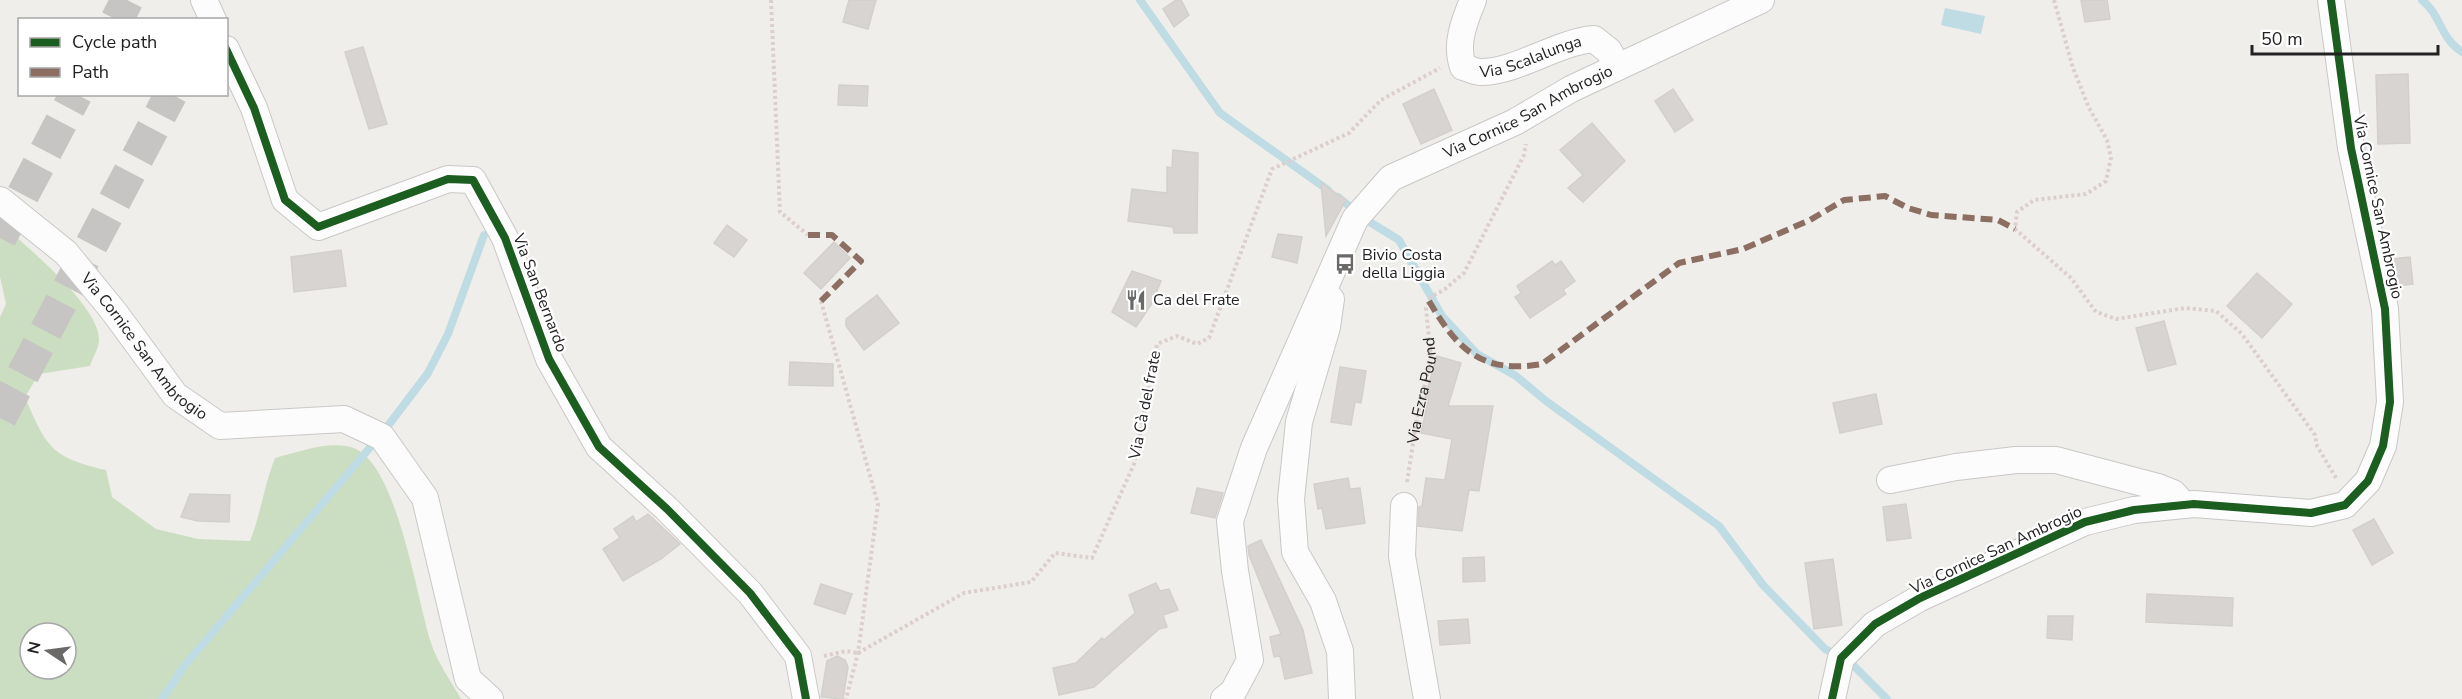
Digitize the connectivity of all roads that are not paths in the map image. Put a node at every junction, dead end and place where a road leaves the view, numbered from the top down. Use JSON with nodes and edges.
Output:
{"nodes":[{"id":1,"x":204,"y":0,"type":"edge"},
{"id":2,"x":1473,"y":0,"type":"edge"},
{"id":3,"x":1761,"y":0,"type":"edge"},
{"id":4,"x":2331,"y":0,"type":"edge"},
{"id":5,"x":212,"y":18,"type":"edge"},
{"id":6,"x":228,"y":53,"type":"edge"},
{"id":7,"x":1617,"y":67,"type":"junction"},
{"id":8,"x":0,"y":200,"type":"edge"},
{"id":9,"x":1335,"y":266,"type":"junction"},
{"id":10,"x":1890,"y":480,"type":"dead end"},
{"id":11,"x":2184,"y":505,"type":"junction"},
{"id":12,"x":1404,"y":506,"type":"road end"},
{"id":13,"x":490,"y":699,"type":"edge"},
{"id":14,"x":806,"y":699,"type":"edge"},
{"id":15,"x":1224,"y":699,"type":"edge"},
{"id":16,"x":1342,"y":699,"type":"edge"},
{"id":17,"x":1427,"y":699,"type":"edge"},
{"id":18,"x":1832,"y":699,"type":"edge"}],
"edges":[{"from":1,"to":5,"type":"street"},
{"from":2,"to":7,"type":"street","name":"Via Scalalunga"},
{"from":3,"to":7,"type":"street","name":"Via Cornice San Ambrogio"},
{"from":4,"to":11,"type":"street","name":"Via Cornice San Ambrogio"},
{"from":6,"to":14,"type":"street","name":"Via San Bernardo"},
{"from":7,"to":9,"type":"street","name":"Via Cornice San Ambrogio"},
{"from":8,"to":13,"type":"street","name":"Via Cornice San Ambrogio"},
{"from":9,"to":15,"type":"street","name":"Via Cornice San Ambrogio"},
{"from":9,"to":16,"type":"street","name":"Via Cornice San Ambrogio"},
{"from":10,"to":11,"type":"street"},
{"from":11,"to":18,"type":"street","name":"Via Cornice San Ambrogio"},
{"from":12,"to":17,"type":"street"}]}
